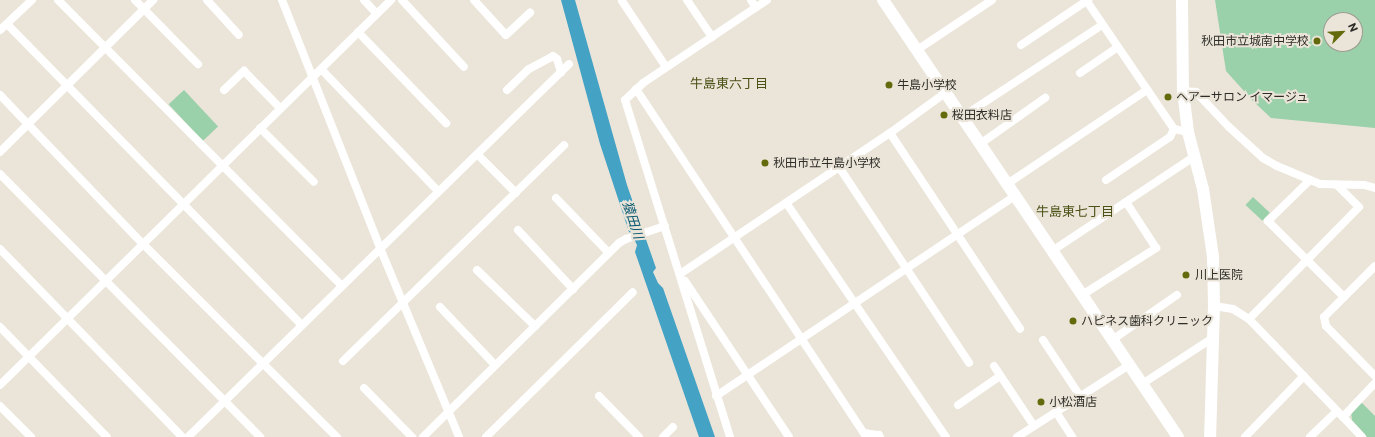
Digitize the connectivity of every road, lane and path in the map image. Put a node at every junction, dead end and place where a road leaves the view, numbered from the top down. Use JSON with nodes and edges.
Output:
{"nodes":[{"id":1,"x":32,"y":0,"type":"edge"},
{"id":2,"x":58,"y":0,"type":"edge"},
{"id":3,"x":135,"y":0,"type":"edge"},
{"id":4,"x":153,"y":0,"type":"edge"},
{"id":5,"x":207,"y":0,"type":"edge"},
{"id":6,"x":282,"y":0,"type":"edge"},
{"id":7,"x":364,"y":0,"type":"edge"},
{"id":8,"x":391,"y":0,"type":"edge"},
{"id":9,"x":402,"y":0,"type":"edge"},
{"id":10,"x":474,"y":0,"type":"edge"},
{"id":11,"x":687,"y":0,"type":"edge"},
{"id":12,"x":751,"y":0,"type":"edge"},
{"id":13,"x":767,"y":0,"type":"edge"},
{"id":14,"x":992,"y":0,"type":"edge"},
{"id":15,"x":1087,"y":0,"type":"edge"},
{"id":16,"x":1182,"y":0,"type":"edge"},
{"id":17,"x":622,"y":1,"type":"edge"},
{"id":18,"x":888,"y":2,"type":"edge"},
{"id":19,"x":756,"y":8,"type":"junction"},
{"id":20,"x":144,"y":9,"type":"junction"},
{"id":21,"x":376,"y":13,"type":"junction"},
{"id":22,"x":530,"y":13,"type":"dead end"},
{"id":23,"x":7,"y":24,"type":"junction"},
{"id":24,"x":1102,"y":25,"type":"junction"},
{"id":25,"x":0,"y":30,"type":"edge"},
{"id":26,"x":358,"y":32,"type":"junction"},
{"id":27,"x":239,"y":35,"type":"dead end"},
{"id":28,"x":712,"y":37,"type":"junction"},
{"id":29,"x":1021,"y":45,"type":"dead end"},
{"id":30,"x":106,"y":47,"type":"junction"},
{"id":31,"x":1118,"y":47,"type":"junction"},
{"id":32,"x":917,"y":50,"type":"junction"},
{"id":33,"x":198,"y":64,"type":"dead end"},
{"id":34,"x":568,"y":64,"type":"dead end"},
{"id":35,"x":666,"y":67,"type":"junction"},
{"id":36,"x":464,"y":68,"type":"dead end"},
{"id":37,"x":321,"y":69,"type":"junction"},
{"id":38,"x":560,"y":72,"type":"junction"},
{"id":39,"x":1080,"y":73,"type":"dead end"},
{"id":40,"x":313,"y":76,"type":"junction"},
{"id":41,"x":67,"y":86,"type":"junction"},
{"id":42,"x":636,"y":89,"type":"junction"},
{"id":43,"x":224,"y":90,"type":"dead end"},
{"id":44,"x":507,"y":90,"type":"dead end"},
{"id":45,"x":1148,"y":90,"type":"junction"},
{"id":46,"x":1183,"y":91,"type":"junction"},
{"id":47,"x":946,"y":93,"type":"junction"},
{"id":48,"x":0,"y":95,"type":"edge"},
{"id":49,"x":1046,"y":98,"type":"dead end"},
{"id":50,"x":280,"y":108,"type":"junction"},
{"id":51,"x":962,"y":117,"type":"junction"},
{"id":52,"x":446,"y":122,"type":"dead end"},
{"id":53,"x":29,"y":123,"type":"junction"},
{"id":54,"x":260,"y":128,"type":"junction"},
{"id":55,"x":1174,"y":129,"type":"junction"},
{"id":56,"x":1188,"y":132,"type":"junction"},
{"id":57,"x":890,"y":133,"type":"junction"},
{"id":58,"x":980,"y":144,"type":"junction"},
{"id":59,"x":564,"y":145,"type":"dead end"},
{"id":60,"x":0,"y":152,"type":"edge"},
{"id":61,"x":477,"y":154,"type":"junction"},
{"id":62,"x":1195,"y":156,"type":"junction"},
{"id":63,"x":221,"y":167,"type":"junction"},
{"id":64,"x":839,"y":167,"type":"junction"},
{"id":65,"x":0,"y":174,"type":"edge"},
{"id":66,"x":1106,"y":180,"type":"dead end"},
{"id":67,"x":1310,"y":180,"type":"junction"},
{"id":68,"x":314,"y":182,"type":"dead end"},
{"id":69,"x":1007,"y":184,"type":"junction"},
{"id":70,"x":1337,"y":185,"type":"junction"},
{"id":71,"x":1375,"y":188,"type":"edge"},
{"id":72,"x":438,"y":191,"type":"junction"},
{"id":73,"x":516,"y":193,"type":"junction"},
{"id":74,"x":1015,"y":196,"type":"junction"},
{"id":75,"x":556,"y":198,"type":"dead end"},
{"id":76,"x":1126,"y":202,"type":"junction"},
{"id":77,"x":787,"y":204,"type":"junction"},
{"id":78,"x":183,"y":205,"type":"junction"},
{"id":79,"x":665,"y":226,"type":"junction"},
{"id":80,"x":518,"y":230,"type":"dead end"},
{"id":81,"x":957,"y":235,"type":"junction"},
{"id":82,"x":734,"y":239,"type":"junction"},
{"id":83,"x":143,"y":244,"type":"junction"},
{"id":84,"x":380,"y":248,"type":"junction"},
{"id":85,"x":0,"y":249,"type":"edge"},
{"id":86,"x":1052,"y":251,"type":"junction"},
{"id":87,"x":609,"y":253,"type":"junction"},
{"id":88,"x":1305,"y":260,"type":"junction"},
{"id":89,"x":1375,"y":266,"type":"edge"},
{"id":90,"x":907,"y":268,"type":"junction"},
{"id":91,"x":477,"y":270,"type":"dead end"},
{"id":92,"x":680,"y":274,"type":"junction"},
{"id":93,"x":105,"y":281,"type":"junction"},
{"id":94,"x":342,"y":286,"type":"junction"},
{"id":95,"x":573,"y":289,"type":"junction"},
{"id":96,"x":633,"y":292,"type":"dead end"},
{"id":97,"x":1082,"y":295,"type":"junction"},
{"id":98,"x":1177,"y":295,"type":"dead end"},
{"id":99,"x":1344,"y":297,"type":"junction"},
{"id":100,"x":402,"y":302,"type":"junction"},
{"id":101,"x":855,"y":303,"type":"junction"},
{"id":102,"x":1214,"y":306,"type":"junction"},
{"id":103,"x":440,"y":307,"type":"dead end"},
{"id":104,"x":67,"y":319,"type":"junction"},
{"id":105,"x":1249,"y":319,"type":"junction"},
{"id":106,"x":301,"y":324,"type":"junction"},
{"id":107,"x":535,"y":326,"type":"junction"},
{"id":108,"x":0,"y":327,"type":"edge"},
{"id":109,"x":1020,"y":329,"type":"dead end"},
{"id":110,"x":1214,"y":337,"type":"junction"},
{"id":111,"x":802,"y":338,"type":"junction"},
{"id":112,"x":1043,"y":340,"type":"dead end"},
{"id":113,"x":1112,"y":340,"type":"junction"},
{"id":114,"x":29,"y":356,"type":"junction"},
{"id":115,"x":343,"y":361,"type":"dead end"},
{"id":116,"x":969,"y":363,"type":"dead end"},
{"id":117,"x":263,"y":364,"type":"junction"},
{"id":118,"x":1129,"y":364,"type":"junction"},
{"id":119,"x":495,"y":365,"type":"junction"},
{"id":120,"x":994,"y":366,"type":"dead end"},
{"id":121,"x":748,"y":375,"type":"junction"},
{"id":122,"x":1000,"y":376,"type":"junction"},
{"id":123,"x":1304,"y":376,"type":"junction"},
{"id":124,"x":1375,"y":376,"type":"edge"},
{"id":125,"x":1375,"y":383,"type":"edge"},
{"id":126,"x":1142,"y":384,"type":"junction"},
{"id":127,"x":0,"y":385,"type":"edge"},
{"id":128,"x":364,"y":388,"type":"dead end"},
{"id":129,"x":599,"y":396,"type":"dead end"},
{"id":130,"x":716,"y":396,"type":"junction"},
{"id":131,"x":1080,"y":396,"type":"junction"},
{"id":132,"x":224,"y":402,"type":"junction"},
{"id":133,"x":958,"y":405,"type":"dead end"},
{"id":134,"x":0,"y":406,"type":"edge"},
{"id":135,"x":449,"y":411,"type":"junction"},
{"id":136,"x":1056,"y":412,"type":"junction"},
{"id":137,"x":1340,"y":414,"type":"junction"},
{"id":138,"x":1034,"y":426,"type":"junction"},
{"id":139,"x":673,"y":427,"type":"dead end"},
{"id":140,"x":1360,"y":436,"type":"edge"},
{"id":141,"x":31,"y":437,"type":"edge"},
{"id":142,"x":107,"y":437,"type":"edge"},
{"id":143,"x":182,"y":437,"type":"edge"},
{"id":144,"x":188,"y":437,"type":"edge"},
{"id":145,"x":260,"y":437,"type":"edge"},
{"id":146,"x":337,"y":437,"type":"edge"},
{"id":147,"x":412,"y":437,"type":"edge"},
{"id":148,"x":423,"y":437,"type":"edge"},
{"id":149,"x":459,"y":437,"type":"edge"},
{"id":150,"x":486,"y":437,"type":"edge"},
{"id":151,"x":640,"y":437,"type":"edge"},
{"id":152,"x":663,"y":437,"type":"edge"},
{"id":153,"x":730,"y":437,"type":"edge"},
{"id":154,"x":789,"y":437,"type":"edge"},
{"id":155,"x":880,"y":437,"type":"edge"},
{"id":156,"x":946,"y":437,"type":"edge"},
{"id":157,"x":1018,"y":437,"type":"edge"},
{"id":158,"x":1072,"y":437,"type":"edge"},
{"id":159,"x":1178,"y":437,"type":"edge"},
{"id":160,"x":1210,"y":437,"type":"edge"},
{"id":161,"x":1245,"y":437,"type":"edge"},
{"id":162,"x":1310,"y":437,"type":"edge"}],
"edges":[{"from":1,"to":23,"type":"street"},
{"from":2,"to":30,"type":"street"},
{"from":3,"to":20,"type":"street"},
{"from":4,"to":20,"type":"street"},
{"from":5,"to":27,"type":"street"},
{"from":6,"to":40,"type":"street"},
{"from":7,"to":21,"type":"street"},
{"from":8,"to":21,"type":"street"},
{"from":9,"to":36,"type":"street"},
{"from":10,"to":22,"type":"street"},
{"from":11,"to":28,"type":"street"},
{"from":12,"to":19,"type":"street"},
{"from":13,"to":19,"type":"street"},
{"from":14,"to":32,"type":"street"},
{"from":15,"to":24,"type":"street"},
{"from":15,"to":29,"type":"street"},
{"from":16,"to":46,"type":"street"},
{"from":17,"to":35,"type":"street"},
{"from":18,"to":32,"type":"street"},
{"from":19,"to":28,"type":"street"},
{"from":20,"to":30,"type":"street"},
{"from":20,"to":33,"type":"street"},
{"from":21,"to":26,"type":"street"},
{"from":23,"to":25,"type":"street"},
{"from":23,"to":41,"type":"street"},
{"from":24,"to":31,"type":"street"},
{"from":24,"to":51,"type":"street"},
{"from":26,"to":37,"type":"street"},
{"from":26,"to":52,"type":"street"},
{"from":28,"to":35,"type":"street"},
{"from":30,"to":41,"type":"street"},
{"from":30,"to":63,"type":"street"},
{"from":31,"to":39,"type":"street"},
{"from":31,"to":45,"type":"street"},
{"from":32,"to":47,"type":"street"},
{"from":34,"to":38,"type":"street"},
{"from":35,"to":42,"type":"street"},
{"from":37,"to":40,"type":"street"},
{"from":37,"to":72,"type":"street"},
{"from":38,"to":44,"type":"street"},
{"from":38,"to":61,"type":"street"},
{"from":40,"to":50,"type":"street"},
{"from":40,"to":84,"type":"street"},
{"from":41,"to":53,"type":"street"},
{"from":41,"to":78,"type":"street"},
{"from":42,"to":79,"type":"street"},
{"from":42,"to":82,"type":"street"},
{"from":43,"to":50,"type":"street"},
{"from":45,"to":55,"type":"street"},
{"from":45,"to":69,"type":"street"},
{"from":46,"to":56,"type":"street"},
{"from":46,"to":67,"type":"street"},
{"from":47,"to":51,"type":"street"},
{"from":47,"to":57,"type":"street"},
{"from":48,"to":53,"type":"street"},
{"from":49,"to":58,"type":"street"},
{"from":50,"to":54,"type":"street"},
{"from":51,"to":58,"type":"street"},
{"from":53,"to":60,"type":"street"},
{"from":53,"to":83,"type":"street"},
{"from":54,"to":63,"type":"street"},
{"from":54,"to":68,"type":"street"},
{"from":55,"to":56,"type":"street"},
{"from":55,"to":66,"type":"street"},
{"from":56,"to":62,"type":"street"},
{"from":57,"to":64,"type":"street"},
{"from":57,"to":81,"type":"street"},
{"from":58,"to":69,"type":"street"},
{"from":59,"to":73,"type":"street"},
{"from":61,"to":72,"type":"street"},
{"from":61,"to":73,"type":"street"},
{"from":62,"to":76,"type":"street"},
{"from":62,"to":102,"type":"street"},
{"from":63,"to":78,"type":"street"},
{"from":63,"to":94,"type":"street"},
{"from":64,"to":77,"type":"street"},
{"from":64,"to":90,"type":"street"},
{"from":65,"to":93,"type":"street"},
{"from":67,"to":70,"type":"street"},
{"from":67,"to":88,"type":"street"},
{"from":69,"to":74,"type":"street"},
{"from":70,"to":71,"type":"street"},
{"from":70,"to":88,"type":"street"},
{"from":72,"to":84,"type":"street"},
{"from":73,"to":100,"type":"street"},
{"from":74,"to":81,"type":"street"},
{"from":74,"to":86,"type":"street"},
{"from":75,"to":87,"type":"street"},
{"from":76,"to":86,"type":"street"},
{"from":76,"to":97,"type":"street"},
{"from":77,"to":82,"type":"street"},
{"from":77,"to":101,"type":"street"},
{"from":78,"to":83,"type":"street"},
{"from":78,"to":106,"type":"street"},
{"from":79,"to":87,"type":"street"},
{"from":79,"to":92,"type":"street"},
{"from":80,"to":95,"type":"street"},
{"from":81,"to":90,"type":"street"},
{"from":81,"to":109,"type":"street"},
{"from":82,"to":92,"type":"street"},
{"from":82,"to":111,"type":"street"},
{"from":83,"to":93,"type":"street"},
{"from":83,"to":117,"type":"street"},
{"from":84,"to":94,"type":"street"},
{"from":84,"to":100,"type":"street"},
{"from":85,"to":104,"type":"street"},
{"from":86,"to":97,"type":"street"},
{"from":87,"to":95,"type":"street"},
{"from":88,"to":99,"type":"street"},
{"from":88,"to":105,"type":"street"},
{"from":89,"to":99,"type":"street"},
{"from":90,"to":101,"type":"street"},
{"from":90,"to":116,"type":"street"},
{"from":91,"to":107,"type":"street"},
{"from":92,"to":121,"type":"street"},
{"from":92,"to":130,"type":"street"},
{"from":93,"to":104,"type":"street"},
{"from":93,"to":132,"type":"street"},
{"from":94,"to":106,"type":"street"},
{"from":95,"to":107,"type":"street"},
{"from":96,"to":150,"type":"street"},
{"from":97,"to":113,"type":"street"},
{"from":98,"to":113,"type":"street"},
{"from":99,"to":124,"type":"street"},
{"from":100,"to":115,"type":"street"},
{"from":100,"to":135,"type":"street"},
{"from":101,"to":111,"type":"street"},
{"from":101,"to":156,"type":"street"},
{"from":102,"to":105,"type":"street"},
{"from":102,"to":110,"type":"street"},
{"from":103,"to":119,"type":"street"},
{"from":104,"to":114,"type":"street"},
{"from":104,"to":143,"type":"street"},
{"from":105,"to":123,"type":"street"},
{"from":106,"to":117,"type":"street"},
{"from":107,"to":119,"type":"street"},
{"from":108,"to":114,"type":"street"},
{"from":110,"to":126,"type":"street"},
{"from":110,"to":160,"type":"street"},
{"from":111,"to":121,"type":"street"},
{"from":111,"to":155,"type":"street"},
{"from":112,"to":131,"type":"street"},
{"from":113,"to":118,"type":"street"},
{"from":114,"to":127,"type":"street"},
{"from":114,"to":142,"type":"street"},
{"from":117,"to":132,"type":"street"},
{"from":117,"to":146,"type":"street"},
{"from":118,"to":126,"type":"street"},
{"from":118,"to":131,"type":"street"},
{"from":119,"to":135,"type":"street"},
{"from":120,"to":122,"type":"street"},
{"from":121,"to":130,"type":"street"},
{"from":121,"to":154,"type":"street"},
{"from":122,"to":133,"type":"street"},
{"from":122,"to":138,"type":"street"},
{"from":123,"to":137,"type":"street"},
{"from":123,"to":161,"type":"street"},
{"from":125,"to":137,"type":"street"},
{"from":126,"to":159,"type":"street"},
{"from":128,"to":147,"type":"street"},
{"from":129,"to":151,"type":"street"},
{"from":130,"to":153,"type":"street"},
{"from":131,"to":136,"type":"street"},
{"from":132,"to":144,"type":"street"},
{"from":132,"to":145,"type":"street"},
{"from":134,"to":141,"type":"street"},
{"from":135,"to":148,"type":"street"},
{"from":135,"to":149,"type":"street"},
{"from":136,"to":138,"type":"street"},
{"from":136,"to":158,"type":"street"},
{"from":137,"to":140,"type":"street"},
{"from":137,"to":162,"type":"street"},
{"from":138,"to":157,"type":"street"},
{"from":139,"to":152,"type":"street"}]}
